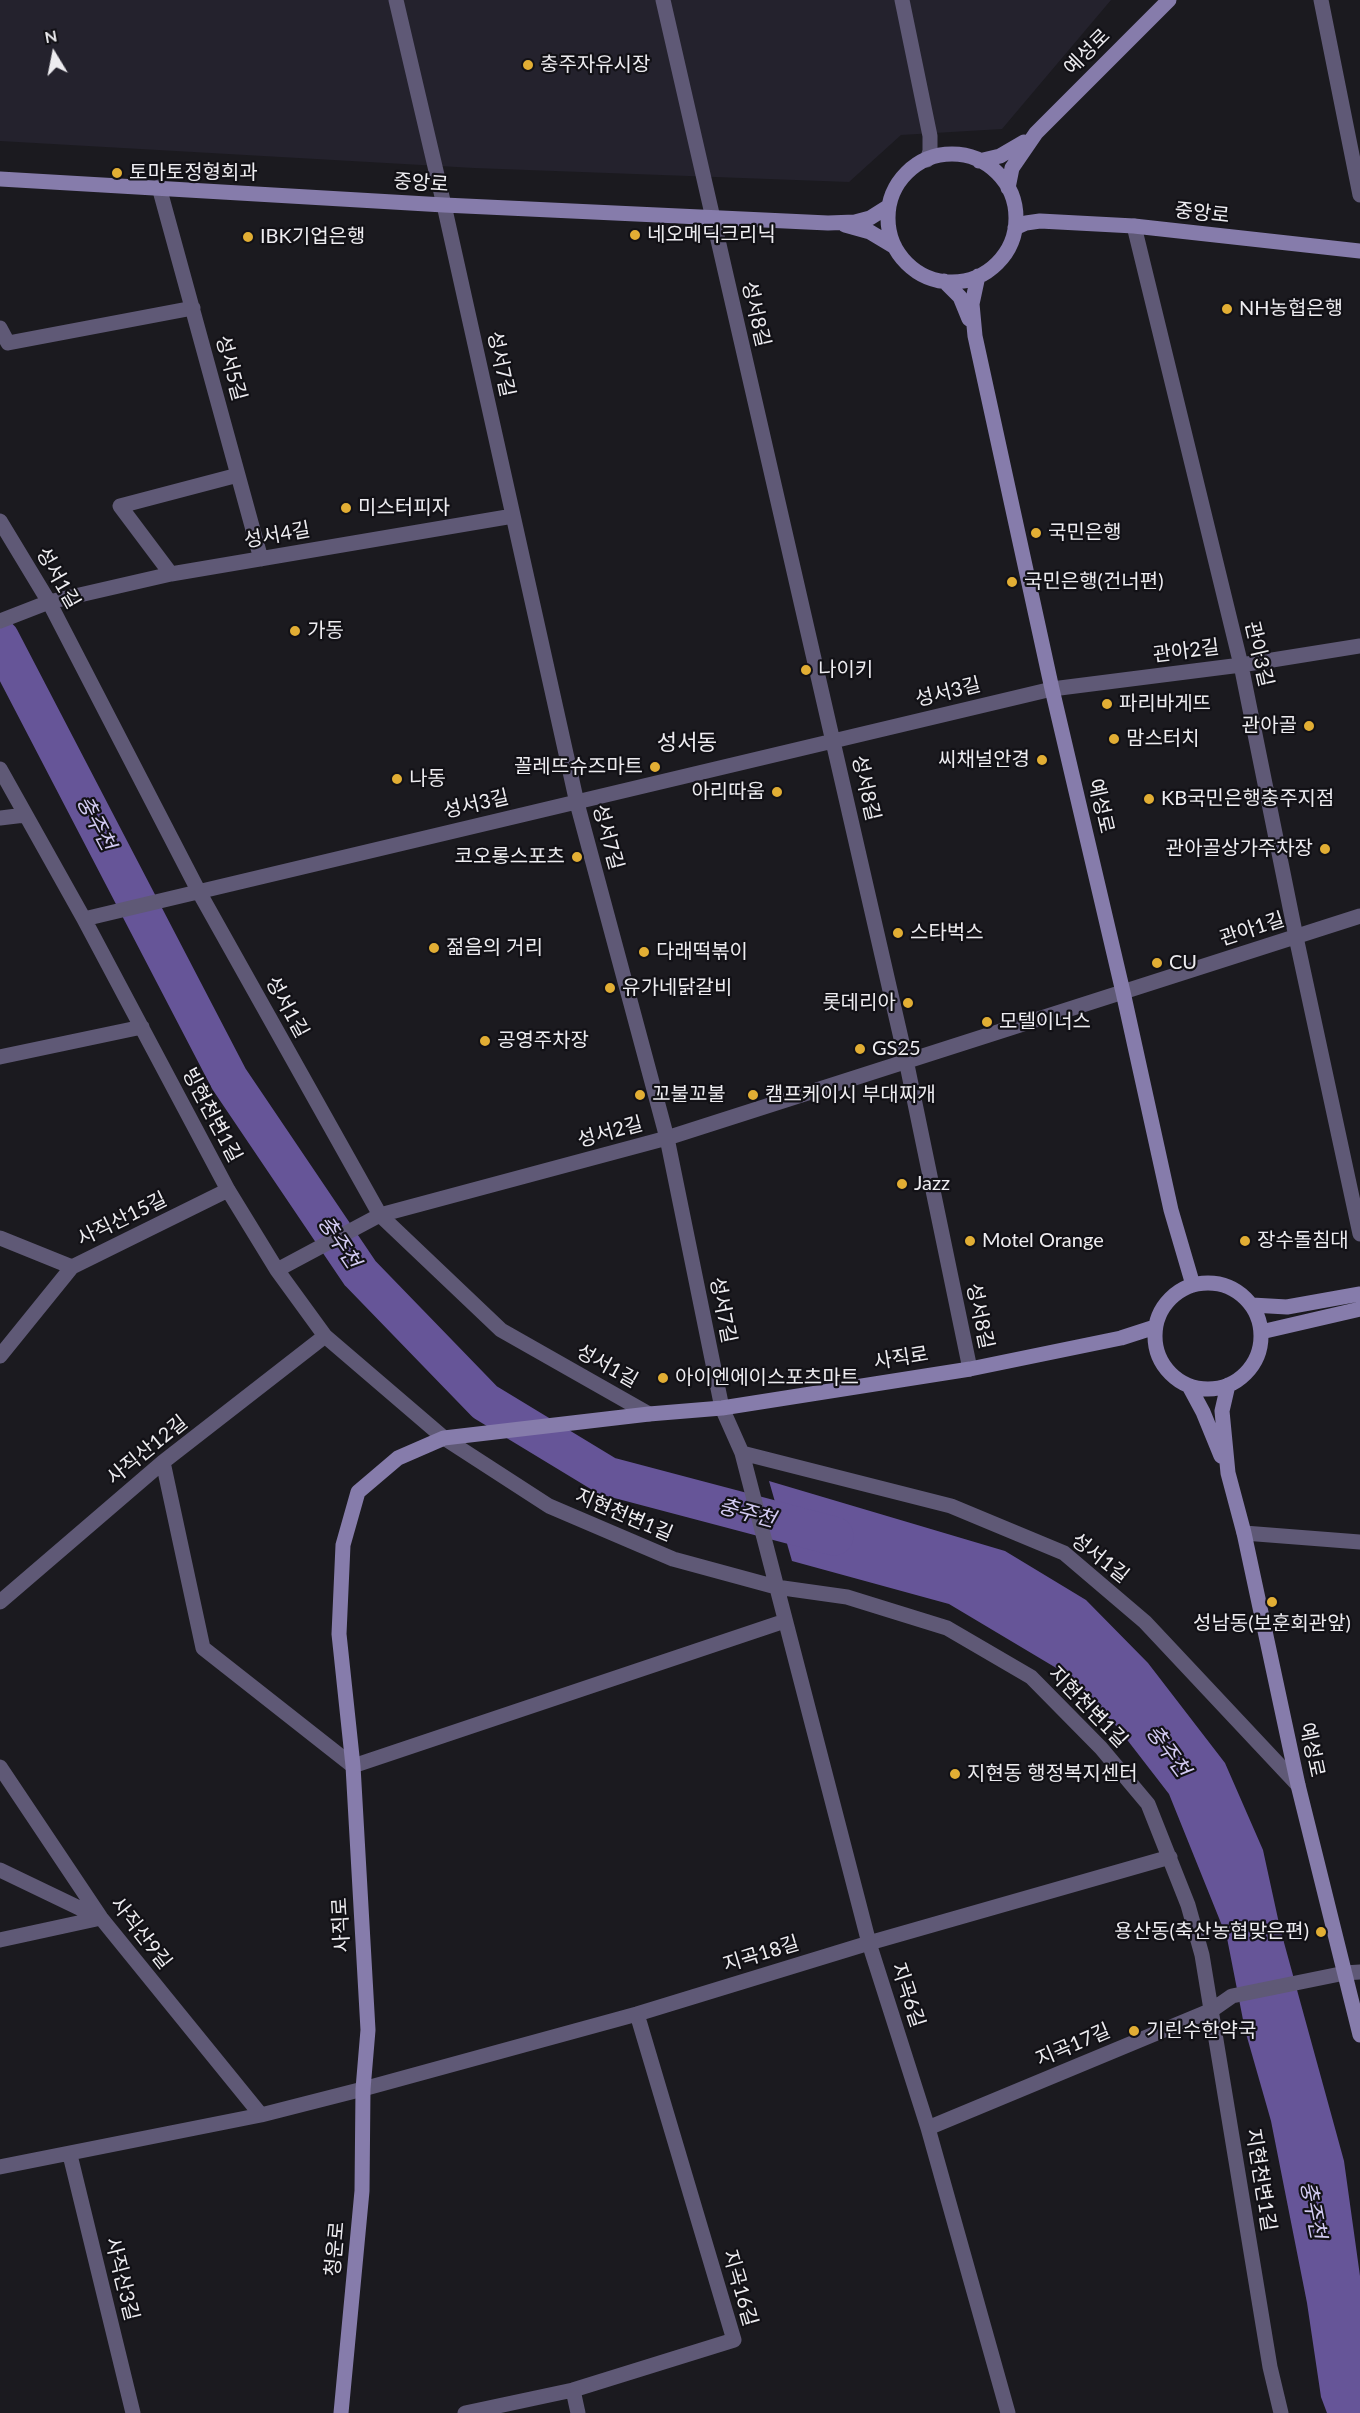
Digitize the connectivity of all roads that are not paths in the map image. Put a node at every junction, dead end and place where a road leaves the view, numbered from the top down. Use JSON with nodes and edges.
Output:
{"nodes":[{"id":1,"x":396,"y":0,"type":"edge"},
{"id":2,"x":663,"y":0,"type":"edge"},
{"id":3,"x":902,"y":0,"type":"edge"},
{"id":4,"x":1169,"y":0,"type":"edge"},
{"id":5,"x":1321,"y":0,"type":"edge"},
{"id":6,"x":1036,"y":133,"type":"junction"},
{"id":7,"x":930,"y":136,"type":"junction"},
{"id":8,"x":944,"y":155,"type":"junction"},
{"id":9,"x":927,"y":160,"type":"junction"},
{"id":10,"x":979,"y":160,"type":"junction"},
{"id":11,"x":0,"y":179,"type":"edge"},
{"id":12,"x":159,"y":188,"type":"junction"},
{"id":13,"x":1008,"y":188,"type":"junction"},
{"id":14,"x":1360,"y":195,"type":"edge"},
{"id":15,"x":444,"y":205,"type":"junction"},
{"id":16,"x":889,"y":206,"type":"junction"},
{"id":17,"x":1016,"y":211,"type":"junction"},
{"id":18,"x":712,"y":218,"type":"junction"},
{"id":19,"x":1040,"y":221,"type":"junction"},
{"id":20,"x":839,"y":223,"type":"junction"},
{"id":21,"x":1134,"y":226,"type":"junction"},
{"id":22,"x":1015,"y":228,"type":"junction"},
{"id":23,"x":895,"y":247,"type":"junction"},
{"id":24,"x":1360,"y":251,"type":"edge"},
{"id":25,"x":978,"y":276,"type":"junction"},
{"id":26,"x":944,"y":281,"type":"junction"},
{"id":27,"x":193,"y":308,"type":"junction"},
{"id":28,"x":0,"y":328,"type":"edge"},
{"id":29,"x":975,"y":336,"type":"junction"},
{"id":30,"x":238,"y":475,"type":"junction"},
{"id":31,"x":513,"y":516,"type":"junction"},
{"id":32,"x":0,"y":520,"type":"edge"},
{"id":33,"x":261,"y":559,"type":"junction"},
{"id":34,"x":171,"y":574,"type":"junction"},
{"id":35,"x":49,"y":602,"type":"junction"},
{"id":36,"x":0,"y":621,"type":"edge"},
{"id":37,"x":1360,"y":646,"type":"edge"},
{"id":38,"x":1241,"y":665,"type":"junction"},
{"id":39,"x":1052,"y":689,"type":"junction"},
{"id":40,"x":834,"y":742,"type":"junction"},
{"id":41,"x":0,"y":769,"type":"edge"},
{"id":42,"x":577,"y":803,"type":"junction"},
{"id":43,"x":25,"y":815,"type":"junction"},
{"id":44,"x":0,"y":818,"type":"edge"},
{"id":45,"x":199,"y":892,"type":"junction"},
{"id":46,"x":1360,"y":916,"type":"edge"},
{"id":47,"x":84,"y":919,"type":"junction"},
{"id":48,"x":1296,"y":938,"type":"junction"},
{"id":49,"x":1123,"y":992,"type":"junction"},
{"id":50,"x":142,"y":1027,"type":"junction"},
{"id":51,"x":0,"y":1057,"type":"edge"},
{"id":52,"x":906,"y":1060,"type":"junction"},
{"id":53,"x":667,"y":1138,"type":"junction"},
{"id":54,"x":228,"y":1190,"type":"junction"},
{"id":55,"x":380,"y":1215,"type":"junction"},
{"id":56,"x":1360,"y":1234,"type":"edge"},
{"id":57,"x":0,"y":1238,"type":"edge"},
{"id":58,"x":72,"y":1267,"type":"junction"},
{"id":59,"x":277,"y":1270,"type":"junction"},
{"id":60,"x":1193,"y":1285,"type":"junction"},
{"id":61,"x":1360,"y":1294,"type":"edge"},
{"id":62,"x":1252,"y":1305,"type":"junction"},
{"id":63,"x":1360,"y":1309,"type":"edge"},
{"id":64,"x":1155,"y":1327,"type":"junction"},
{"id":65,"x":1261,"y":1332,"type":"junction"},
{"id":66,"x":325,"y":1336,"type":"junction"},
{"id":67,"x":0,"y":1356,"type":"edge"},
{"id":68,"x":970,"y":1369,"type":"junction"},
{"id":69,"x":1228,"y":1385,"type":"junction"},
{"id":70,"x":1189,"y":1386,"type":"junction"},
{"id":71,"x":722,"y":1408,"type":"junction"},
{"id":72,"x":649,"y":1413,"type":"junction"},
{"id":73,"x":444,"y":1438,"type":"junction"},
{"id":74,"x":742,"y":1453,"type":"junction"},
{"id":75,"x":163,"y":1462,"type":"junction"},
{"id":76,"x":1228,"y":1473,"type":"junction"},
{"id":77,"x":1244,"y":1533,"type":"junction"},
{"id":78,"x":1360,"y":1542,"type":"edge"},
{"id":79,"x":776,"y":1587,"type":"junction"},
{"id":80,"x":0,"y":1602,"type":"edge"},
{"id":81,"x":785,"y":1621,"type":"junction"},
{"id":82,"x":353,"y":1766,"type":"junction"},
{"id":83,"x":0,"y":1767,"type":"edge"},
{"id":84,"x":1298,"y":1785,"type":"junction"},
{"id":85,"x":1170,"y":1857,"type":"junction"},
{"id":86,"x":0,"y":1870,"type":"edge"},
{"id":87,"x":101,"y":1918,"type":"junction"},
{"id":88,"x":0,"y":1940,"type":"edge"},
{"id":89,"x":869,"y":1943,"type":"junction"},
{"id":90,"x":1353,"y":1973,"type":"edge"},
{"id":91,"x":1212,"y":2010,"type":"junction"},
{"id":92,"x":637,"y":2014,"type":"junction"},
{"id":93,"x":1360,"y":2035,"type":"edge"},
{"id":94,"x":363,"y":2089,"type":"junction"},
{"id":95,"x":261,"y":2115,"type":"junction"},
{"id":96,"x":928,"y":2128,"type":"junction"},
{"id":97,"x":70,"y":2155,"type":"junction"},
{"id":98,"x":0,"y":2167,"type":"edge"},
{"id":99,"x":573,"y":2390,"type":"junction"},
{"id":100,"x":133,"y":2413,"type":"edge"},
{"id":101,"x":341,"y":2413,"type":"edge"},
{"id":102,"x":465,"y":2413,"type":"edge"},
{"id":103,"x":578,"y":2413,"type":"edge"},
{"id":104,"x":1008,"y":2413,"type":"edge"},
{"id":105,"x":1281,"y":2413,"type":"edge"}],
"edges":[{"from":1,"to":15,"type":"street","name":"성서7길"},
{"from":2,"to":18,"type":"street","name":"성서8길"},
{"from":3,"to":7,"type":"street"},
{"from":4,"to":6,"type":"main road","name":"예성로"},
{"from":5,"to":14,"type":"street"},
{"from":6,"to":10,"type":"main road","name":"예성로"},
{"from":6,"to":13,"type":"main road","name":"예성로"},
{"from":7,"to":8,"type":"street"},
{"from":7,"to":9,"type":"street"},
{"from":8,"to":9,"type":"main road"},
{"from":8,"to":10,"type":"main road"},
{"from":9,"to":16,"type":"main road"},
{"from":10,"to":13,"type":"main road"},
{"from":11,"to":12,"type":"main road","name":"중앙로"},
{"from":12,"to":15,"type":"main road","name":"중앙로"},
{"from":12,"to":27,"type":"street","name":"성서5길"},
{"from":13,"to":17,"type":"main road"},
{"from":15,"to":18,"type":"main road","name":"중앙로"},
{"from":15,"to":31,"type":"street","name":"성서7길"},
{"from":16,"to":20,"type":"main road","name":"중앙로"},
{"from":16,"to":23,"type":"main road"},
{"from":17,"to":19,"type":"main road","name":"중앙로"},
{"from":17,"to":22,"type":"main road"},
{"from":18,"to":20,"type":"main road","name":"중앙로"},
{"from":18,"to":40,"type":"street","name":"성서8길"},
{"from":19,"to":21,"type":"main road","name":"중앙로"},
{"from":19,"to":22,"type":"main road","name":"중앙로"},
{"from":20,"to":23,"type":"main road","name":"중앙로"},
{"from":21,"to":24,"type":"main road","name":"중앙로"},
{"from":21,"to":38,"type":"street","name":"관아3길"},
{"from":22,"to":25,"type":"main road"},
{"from":23,"to":26,"type":"main road"},
{"from":25,"to":26,"type":"main road"},
{"from":25,"to":29,"type":"main road","name":"예성로"},
{"from":26,"to":29,"type":"main road","name":"예성로"},
{"from":27,"to":28,"type":"street"},
{"from":27,"to":30,"type":"street","name":"성서5길"},
{"from":29,"to":39,"type":"main road","name":"예성로"},
{"from":30,"to":33,"type":"street","name":"성서5길"},
{"from":30,"to":34,"type":"street"},
{"from":31,"to":33,"type":"street","name":"성서4길"},
{"from":31,"to":42,"type":"street","name":"성서7길"},
{"from":32,"to":35,"type":"street","name":"성서1길"},
{"from":33,"to":34,"type":"street","name":"성서4길"},
{"from":34,"to":35,"type":"street","name":"성서4길"},
{"from":35,"to":36,"type":"street","name":"성서4길"},
{"from":35,"to":45,"type":"street","name":"성서1길"},
{"from":37,"to":38,"type":"street","name":"관아2길"},
{"from":38,"to":39,"type":"street","name":"관아2길"},
{"from":38,"to":48,"type":"street","name":"관아3길"},
{"from":39,"to":40,"type":"street","name":"성서3길"},
{"from":39,"to":49,"type":"main road","name":"예성로"},
{"from":40,"to":42,"type":"street","name":"성서3길"},
{"from":40,"to":52,"type":"street","name":"성서8길"},
{"from":41,"to":43,"type":"street","name":"빙현천변1길"},
{"from":42,"to":45,"type":"street","name":"성서3길"},
{"from":42,"to":53,"type":"street","name":"성서7길"},
{"from":43,"to":44,"type":"street"},
{"from":43,"to":47,"type":"street","name":"빙현천변1길"},
{"from":45,"to":47,"type":"street","name":"성서3길"},
{"from":45,"to":55,"type":"street","name":"성서1길"},
{"from":46,"to":48,"type":"street","name":"관아1길"},
{"from":47,"to":50,"type":"street","name":"빙현천변1길"},
{"from":48,"to":49,"type":"street","name":"관아1길"},
{"from":48,"to":56,"type":"street","name":"관아3길"},
{"from":49,"to":52,"type":"street","name":"성서2길"},
{"from":49,"to":60,"type":"main road","name":"예성로"},
{"from":50,"to":51,"type":"street"},
{"from":50,"to":54,"type":"street","name":"빙현천변1길"},
{"from":52,"to":53,"type":"street","name":"성서2길"},
{"from":52,"to":68,"type":"street","name":"성서8길"},
{"from":53,"to":55,"type":"street","name":"성서2길"},
{"from":53,"to":71,"type":"street","name":"성서7길"},
{"from":54,"to":58,"type":"street","name":"사직산15길"},
{"from":54,"to":59,"type":"street","name":"빙현천변1길"},
{"from":55,"to":59,"type":"street","name":"성서2길"},
{"from":55,"to":72,"type":"street","name":"성서1길"},
{"from":57,"to":58,"type":"street"},
{"from":58,"to":67,"type":"street","name":"사직산15길"},
{"from":59,"to":66,"type":"street","name":"빙현천변1길"},
{"from":60,"to":62,"type":"main road"},
{"from":60,"to":64,"type":"main road"},
{"from":61,"to":62,"type":"main road"},
{"from":62,"to":65,"type":"main road"},
{"from":63,"to":65,"type":"main road"},
{"from":64,"to":68,"type":"main road","name":"사직로"},
{"from":64,"to":70,"type":"main road"},
{"from":65,"to":69,"type":"main road"},
{"from":66,"to":73,"type":"street","name":"빙현천변1길"},
{"from":66,"to":75,"type":"street","name":"사직산12길"},
{"from":68,"to":71,"type":"main road","name":"사직로"},
{"from":69,"to":70,"type":"main road"},
{"from":69,"to":76,"type":"main road"},
{"from":70,"to":76,"type":"main road"},
{"from":71,"to":72,"type":"main road","name":"사직로"},
{"from":71,"to":74,"type":"street","name":"성서7길"},
{"from":72,"to":73,"type":"main road","name":"사직로"},
{"from":73,"to":79,"type":"street","name":"지현천변1길"},
{"from":73,"to":82,"type":"main road","name":"사직로"},
{"from":74,"to":79,"type":"street","name":"지곡6길"},
{"from":74,"to":84,"type":"street","name":"성서1길"},
{"from":75,"to":80,"type":"street","name":"사직산12길"},
{"from":75,"to":82,"type":"street"},
{"from":76,"to":77,"type":"main road","name":"예성로"},
{"from":77,"to":78,"type":"street"},
{"from":77,"to":84,"type":"main road","name":"예성로"},
{"from":79,"to":81,"type":"street","name":"지곡6길"},
{"from":79,"to":85,"type":"street","name":"지현천변1길"},
{"from":81,"to":82,"type":"street"},
{"from":81,"to":89,"type":"street","name":"지곡6길"},
{"from":82,"to":94,"type":"main road","name":"사직로"},
{"from":83,"to":87,"type":"street","name":"사직산9길"},
{"from":84,"to":90,"type":"main road","name":"예성로"},
{"from":85,"to":89,"type":"street","name":"지곡18길"},
{"from":85,"to":91,"type":"street","name":"지현천변1길"},
{"from":86,"to":87,"type":"street"},
{"from":87,"to":88,"type":"street"},
{"from":87,"to":95,"type":"street","name":"사직산9길"},
{"from":89,"to":92,"type":"street","name":"지곡18길"},
{"from":89,"to":96,"type":"street","name":"지곡6길"},
{"from":90,"to":91,"type":"street","name":"지곡17길"},
{"from":90,"to":93,"type":"main road","name":"예성로"},
{"from":91,"to":96,"type":"street","name":"지곡17길"},
{"from":91,"to":105,"type":"street","name":"지현천변1길"},
{"from":92,"to":94,"type":"street","name":"지곡18길"},
{"from":92,"to":99,"type":"street","name":"지곡16길"},
{"from":94,"to":95,"type":"street"},
{"from":94,"to":101,"type":"main road","name":"청운로"},
{"from":95,"to":97,"type":"street"},
{"from":96,"to":104,"type":"street","name":"지곡6길"},
{"from":97,"to":98,"type":"street"},
{"from":97,"to":100,"type":"street","name":"사직산3길"},
{"from":99,"to":102,"type":"street","name":"지곡16길"},
{"from":99,"to":103,"type":"street"}]}
